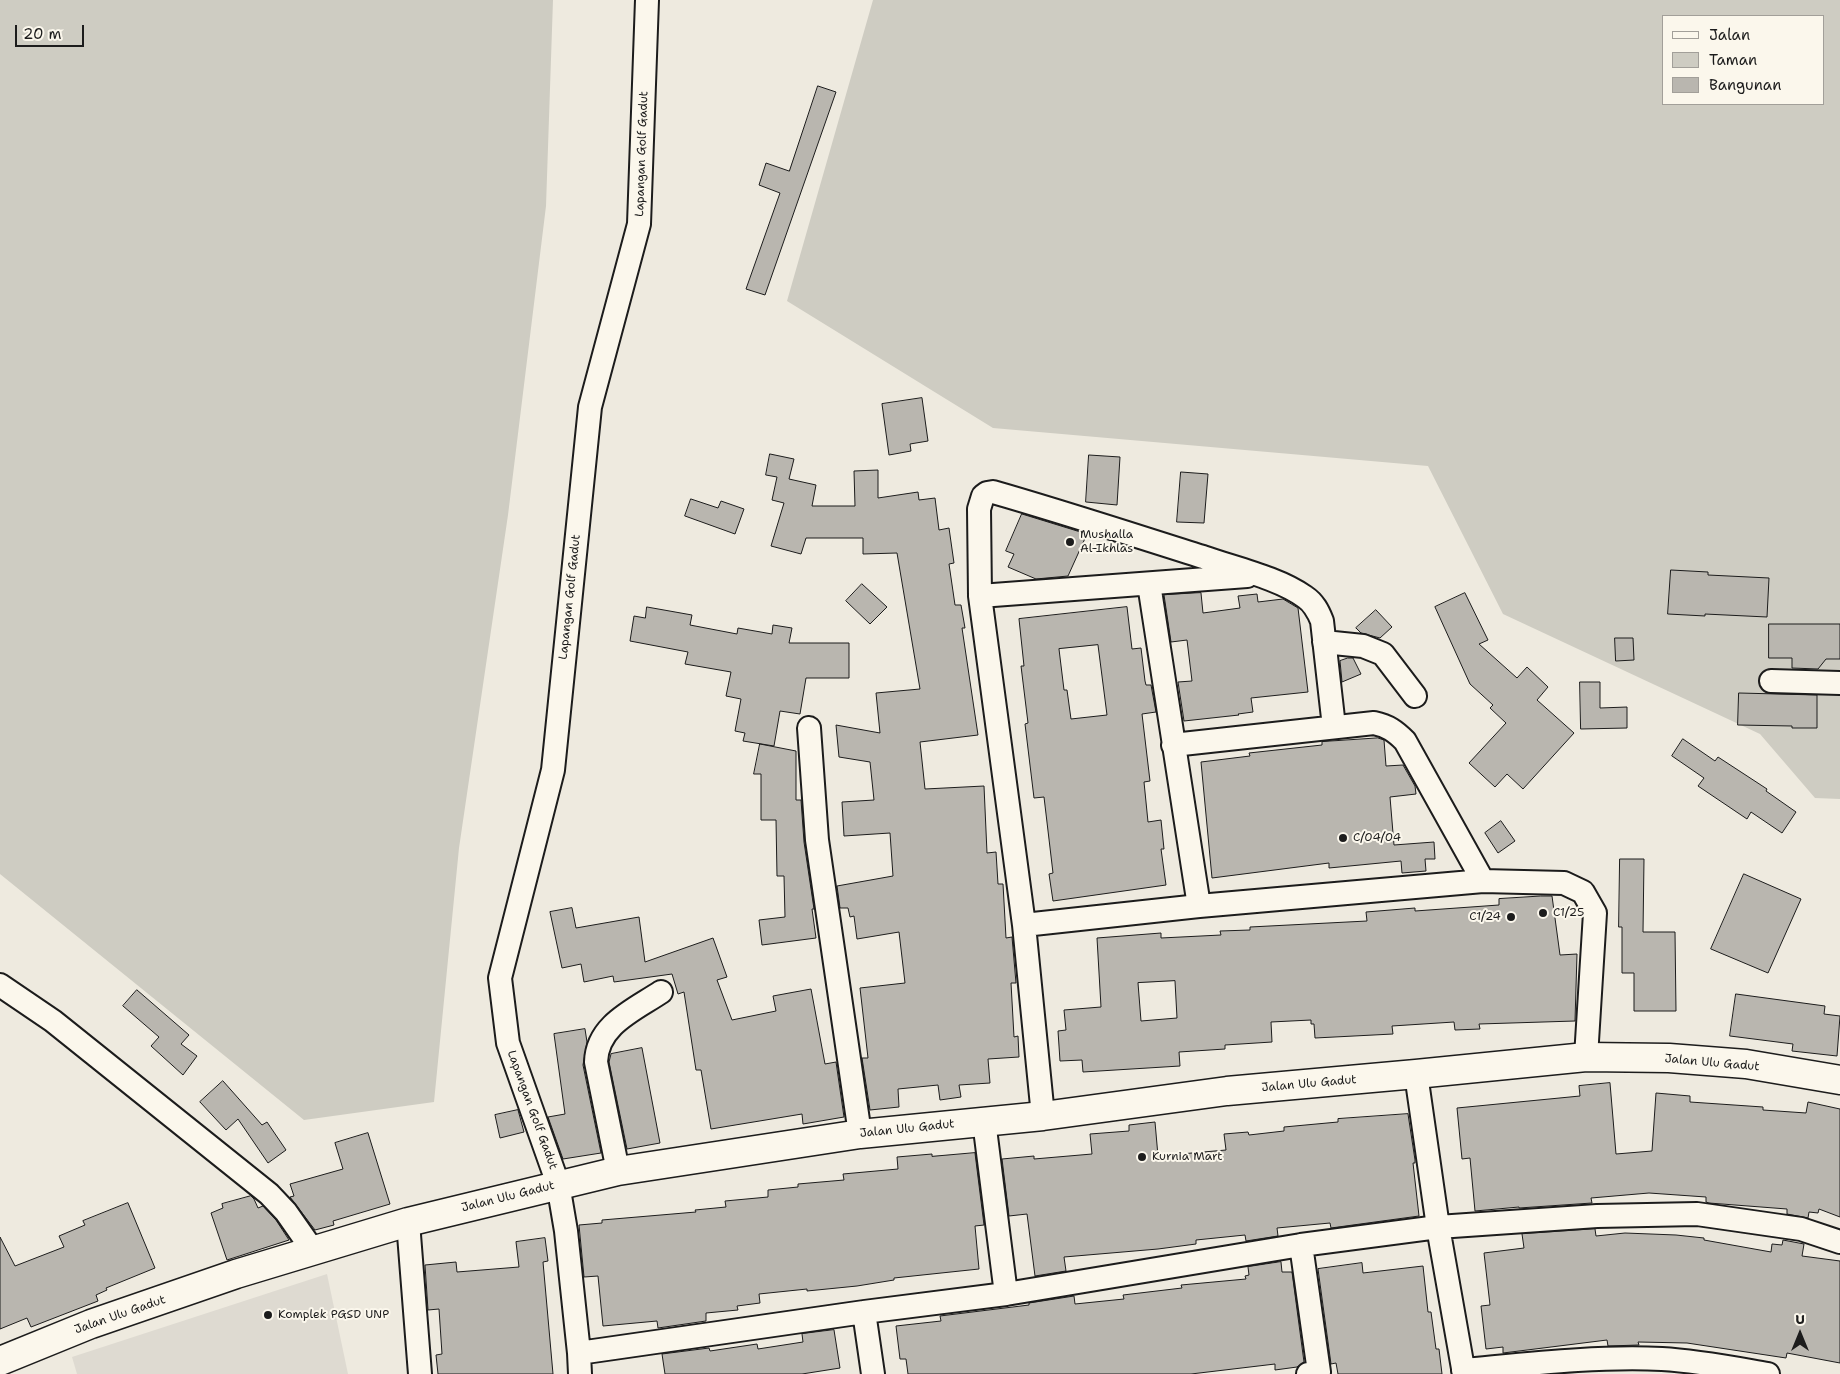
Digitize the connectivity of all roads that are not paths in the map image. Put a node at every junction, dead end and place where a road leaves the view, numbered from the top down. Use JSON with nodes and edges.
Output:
{"nodes":[{"id":1,"x":647,"y":0,"type":"edge"},
{"id":2,"x":1258,"y":575,"type":"junction"},
{"id":3,"x":1149,"y":584,"type":"junction"},
{"id":4,"x":980,"y":596,"type":"junction"},
{"id":5,"x":1324,"y":642,"type":"junction"},
{"id":6,"x":1771,"y":681,"type":"dead end"},
{"id":7,"x":1840,"y":684,"type":"edge"},
{"id":8,"x":1415,"y":696,"type":"dead end"},
{"id":9,"x":1334,"y":727,"type":"junction"},
{"id":10,"x":809,"y":728,"type":"dead end"},
{"id":11,"x":1174,"y":745,"type":"junction"},
{"id":12,"x":1483,"y":881,"type":"junction"},
{"id":13,"x":1199,"y":906,"type":"junction"},
{"id":14,"x":1024,"y":925,"type":"junction"},
{"id":15,"x":0,"y":985,"type":"edge"},
{"id":16,"x":661,"y":992,"type":"dead end"},
{"id":17,"x":1586,"y":1057,"type":"junction"},
{"id":18,"x":1416,"y":1074,"type":"junction"},
{"id":19,"x":1840,"y":1080,"type":"edge"},
{"id":20,"x":1043,"y":1116,"type":"junction"},
{"id":21,"x":984,"y":1121,"type":"junction"},
{"id":22,"x":860,"y":1134,"type":"junction"},
{"id":23,"x":618,"y":1171,"type":"junction"},
{"id":24,"x":558,"y":1184,"type":"junction"},
{"id":25,"x":408,"y":1222,"type":"junction"},
{"id":26,"x":1438,"y":1227,"type":"junction"},
{"id":27,"x":1840,"y":1242,"type":"edge"},
{"id":28,"x":1301,"y":1245,"type":"junction"},
{"id":29,"x":314,"y":1252,"type":"junction"},
{"id":30,"x":1006,"y":1294,"type":"junction"},
{"id":31,"x":864,"y":1312,"type":"junction"},
{"id":32,"x":0,"y":1361,"type":"edge"},
{"id":33,"x":580,"y":1363,"type":"edge"},
{"id":34,"x":1463,"y":1372,"type":"edge"},
{"id":35,"x":1315,"y":1373,"type":"edge"},
{"id":36,"x":420,"y":1374,"type":"edge"},
{"id":37,"x":873,"y":1374,"type":"edge"},
{"id":38,"x":1768,"y":1374,"type":"edge"}],
"edges":[{"from":1,"to":24,"type":"street","name":"Lapangan Golf Gadut"},
{"from":2,"to":3,"type":"street"},
{"from":2,"to":4,"type":"street"},
{"from":2,"to":5,"type":"street"},
{"from":3,"to":4,"type":"street"},
{"from":3,"to":11,"type":"street"},
{"from":4,"to":14,"type":"street"},
{"from":5,"to":8,"type":"street"},
{"from":5,"to":9,"type":"street"},
{"from":6,"to":7,"type":"street"},
{"from":9,"to":11,"type":"street"},
{"from":9,"to":12,"type":"street"},
{"from":10,"to":22,"type":"street"},
{"from":11,"to":13,"type":"street"},
{"from":12,"to":13,"type":"street"},
{"from":12,"to":17,"type":"street"},
{"from":13,"to":14,"type":"street"},
{"from":14,"to":20,"type":"street"},
{"from":15,"to":29,"type":"street"},
{"from":16,"to":23,"type":"street"},
{"from":17,"to":18,"type":"street","name":"Jalan Ulu Gadut"},
{"from":17,"to":19,"type":"street","name":"Jalan Ulu Gadut"},
{"from":18,"to":20,"type":"street","name":"Jalan Ulu Gadut"},
{"from":18,"to":26,"type":"street"},
{"from":20,"to":21,"type":"street","name":"Jalan Ulu Gadut"},
{"from":21,"to":22,"type":"street","name":"Jalan Ulu Gadut"},
{"from":21,"to":30,"type":"street"},
{"from":22,"to":23,"type":"street","name":"Jalan Ulu Gadut"},
{"from":23,"to":24,"type":"street","name":"Jalan Ulu Gadut"},
{"from":24,"to":25,"type":"street","name":"Jalan Ulu Gadut"},
{"from":24,"to":33,"type":"street","name":"Lapangan Golf Gadut"},
{"from":25,"to":29,"type":"street","name":"Jalan Ulu Gadut"},
{"from":25,"to":36,"type":"street"},
{"from":26,"to":27,"type":"street"},
{"from":26,"to":28,"type":"street"},
{"from":26,"to":34,"type":"street"},
{"from":28,"to":30,"type":"street"},
{"from":28,"to":35,"type":"street"},
{"from":29,"to":32,"type":"street","name":"Jalan Ulu Gadut"},
{"from":30,"to":31,"type":"street"},
{"from":31,"to":33,"type":"street"},
{"from":31,"to":37,"type":"street"},
{"from":34,"to":38,"type":"street"}]}
